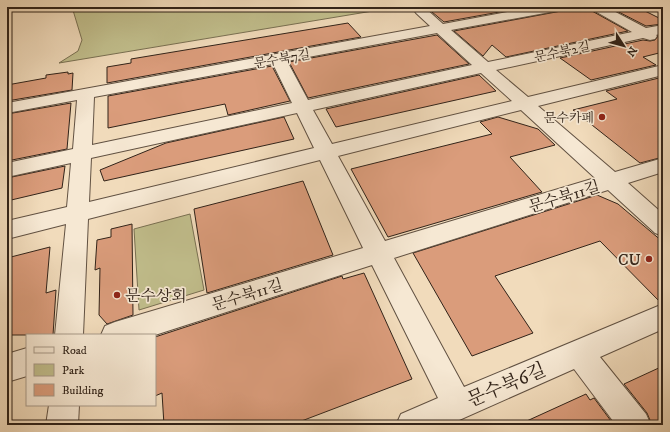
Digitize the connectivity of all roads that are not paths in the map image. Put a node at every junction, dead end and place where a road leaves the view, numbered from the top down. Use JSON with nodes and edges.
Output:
{"nodes":[{"id":1,"x":556,"y":7,"type":"edge"},
{"id":2,"x":597,"y":7,"type":"edge"},
{"id":3,"x":420,"y":10,"type":"dead end"},
{"id":4,"x":441,"y":28,"type":"junction"},
{"id":5,"x":663,"y":29,"type":"edge"},
{"id":6,"x":644,"y":33,"type":"junction"},
{"id":7,"x":663,"y":43,"type":"edge"},
{"id":8,"x":278,"y":59,"type":"junction"},
{"id":9,"x":484,"y":67,"type":"junction"},
{"id":10,"x":663,"y":70,"type":"edge"},
{"id":11,"x":86,"y":94,"type":"junction"},
{"id":12,"x":526,"y":104,"type":"junction"},
{"id":13,"x":302,"y":106,"type":"junction"},
{"id":14,"x":7,"y":108,"type":"edge"},
{"id":15,"x":326,"y":152,"type":"junction"},
{"id":16,"x":82,"y":154,"type":"junction"},
{"id":17,"x":663,"y":165,"type":"edge"},
{"id":18,"x":7,"y":170,"type":"edge"},
{"id":19,"x":611,"y":181,"type":"junction"},
{"id":20,"x":78,"y":212,"type":"junction"},
{"id":21,"x":663,"y":227,"type":"edge"},
{"id":22,"x":7,"y":230,"type":"edge"},
{"id":23,"x":378,"y":253,"type":"junction"},
{"id":24,"x":663,"y":316,"type":"edge"},
{"id":25,"x":69,"y":334,"type":"edge"},
{"id":26,"x":118,"y":334,"type":"edge"},
{"id":27,"x":579,"y":353,"type":"junction"},
{"id":28,"x":26,"y":362,"type":"edge"},
{"id":29,"x":7,"y":368,"type":"edge"},
{"id":30,"x":457,"y":405,"type":"junction"},
{"id":31,"x":64,"y":406,"type":"edge"},
{"id":32,"x":62,"y":425,"type":"edge"},
{"id":33,"x":412,"y":425,"type":"edge"},
{"id":34,"x":635,"y":425,"type":"edge"}],
"edges":[{"from":1,"to":4,"type":"street","name":"문수북7길"},
{"from":2,"to":6,"type":"street"},
{"from":3,"to":4,"type":"street"},
{"from":4,"to":8,"type":"street","name":"문수북7길"},
{"from":4,"to":9,"type":"street"},
{"from":5,"to":6,"type":"street","name":"문수북2길"},
{"from":6,"to":7,"type":"street"},
{"from":6,"to":9,"type":"street","name":"문수북2길"},
{"from":8,"to":11,"type":"street","name":"문수북7길"},
{"from":8,"to":13,"type":"street"},
{"from":9,"to":12,"type":"street"},
{"from":9,"to":13,"type":"street"},
{"from":10,"to":12,"type":"street"},
{"from":11,"to":14,"type":"street","name":"문수북7길"},
{"from":11,"to":16,"type":"street"},
{"from":12,"to":15,"type":"street"},
{"from":12,"to":19,"type":"street"},
{"from":13,"to":15,"type":"street"},
{"from":13,"to":16,"type":"street"},
{"from":15,"to":20,"type":"street"},
{"from":15,"to":23,"type":"street"},
{"from":16,"to":18,"type":"street"},
{"from":16,"to":20,"type":"street"},
{"from":17,"to":19,"type":"street"},
{"from":19,"to":21,"type":"street"},
{"from":19,"to":23,"type":"street","name":"문수북11길"},
{"from":20,"to":22,"type":"street"},
{"from":20,"to":25,"type":"street"},
{"from":23,"to":26,"type":"street","name":"문수북11길"},
{"from":23,"to":30,"type":"street"},
{"from":24,"to":27,"type":"street","name":"문수북6길"},
{"from":27,"to":30,"type":"street","name":"문수북6길"},
{"from":27,"to":34,"type":"street"},
{"from":28,"to":29,"type":"street"},
{"from":30,"to":33,"type":"street","name":"문수북6길"},
{"from":31,"to":32,"type":"street"}]}
